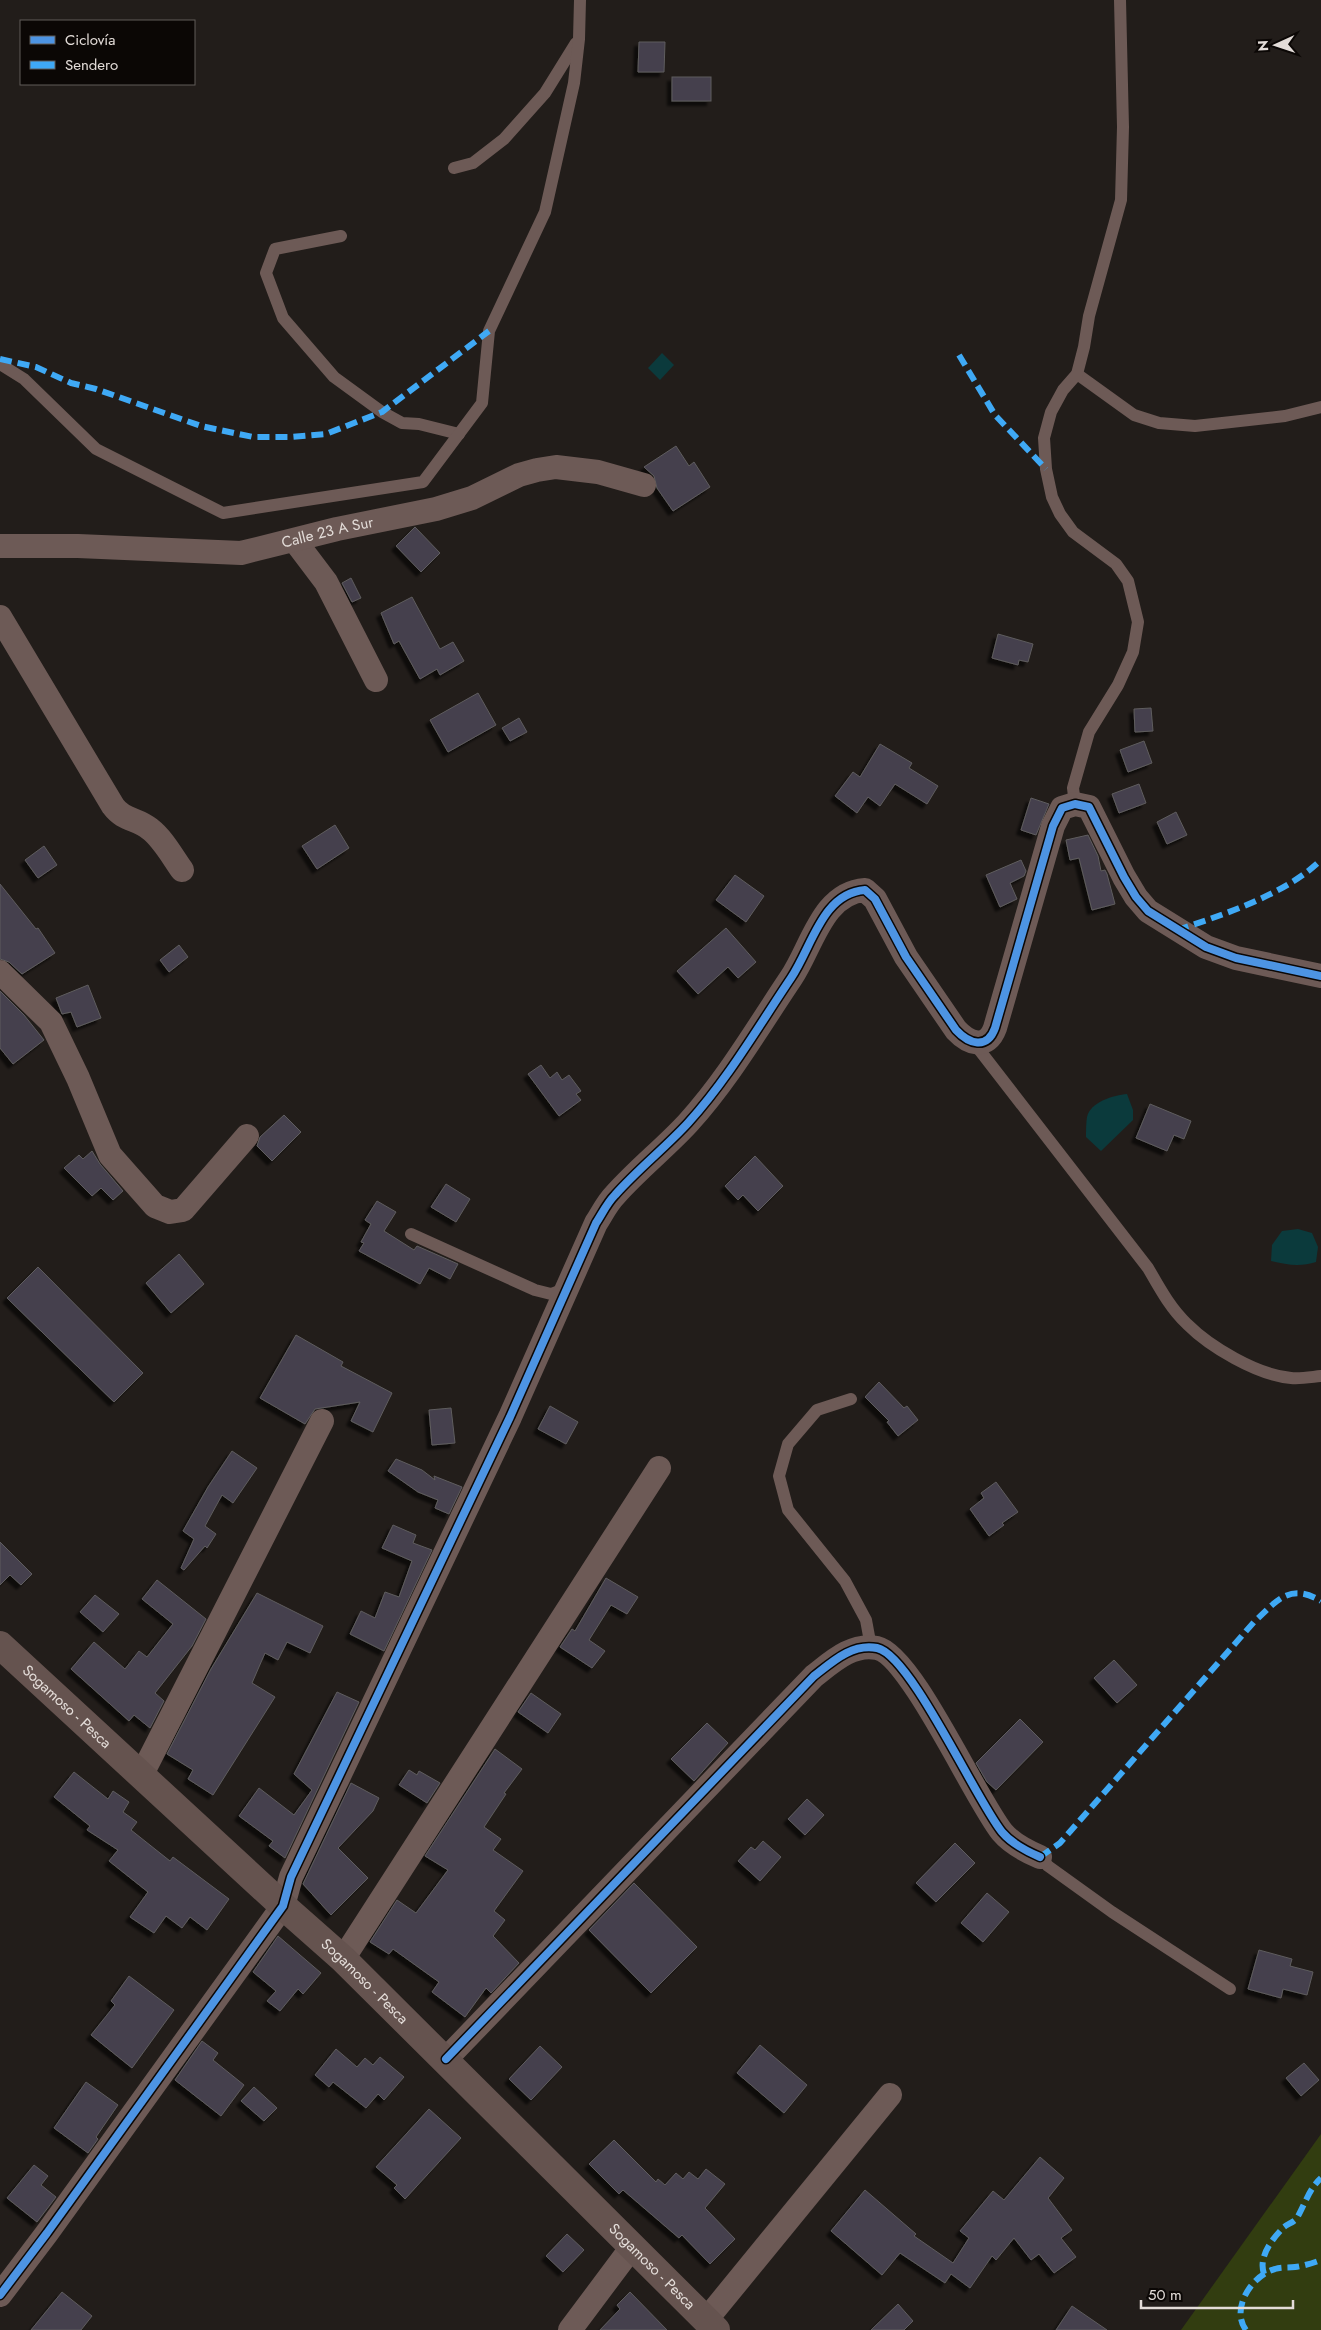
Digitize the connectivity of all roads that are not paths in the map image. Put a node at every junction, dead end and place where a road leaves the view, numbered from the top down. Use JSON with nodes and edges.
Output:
{"nodes":[{"id":1,"x":580,"y":0,"type":"edge"},
{"id":2,"x":1120,"y":0,"type":"edge"},
{"id":3,"x":579,"y":39,"type":"junction"},
{"id":4,"x":454,"y":168,"type":"dead end"},
{"id":5,"x":341,"y":236,"type":"dead end"},
{"id":6,"x":0,"y":364,"type":"edge"},
{"id":7,"x":1077,"y":374,"type":"junction"},
{"id":8,"x":1321,"y":407,"type":"edge"},
{"id":9,"x":459,"y":434,"type":"junction"},
{"id":10,"x":644,"y":485,"type":"dead end"},
{"id":11,"x":295,"y":541,"type":"junction"},
{"id":12,"x":0,"y":546,"type":"edge"},
{"id":13,"x":0,"y":617,"type":"edge"},
{"id":14,"x":376,"y":680,"type":"dead end"},
{"id":15,"x":1076,"y":804,"type":"junction"},
{"id":16,"x":182,"y":870,"type":"dead end"},
{"id":17,"x":0,"y":972,"type":"edge"},
{"id":18,"x":1321,"y":976,"type":"edge"},
{"id":19,"x":974,"y":1043,"type":"junction"},
{"id":20,"x":247,"y":1136,"type":"dead end"},
{"id":21,"x":411,"y":1234,"type":"dead end"},
{"id":22,"x":569,"y":1288,"type":"junction"},
{"id":23,"x":1321,"y":1376,"type":"edge"},
{"id":24,"x":851,"y":1399,"type":"dead end"},
{"id":25,"x":322,"y":1421,"type":"dead end"},
{"id":26,"x":659,"y":1468,"type":"dead end"},
{"id":27,"x":0,"y":1645,"type":"edge"},
{"id":28,"x":871,"y":1647,"type":"junction"},
{"id":29,"x":142,"y":1774,"type":"junction"},
{"id":30,"x":1040,"y":1857,"type":"joint"},
{"id":31,"x":283,"y":1906,"type":"junction"},
{"id":32,"x":343,"y":1959,"type":"junction"},
{"id":33,"x":1230,"y":1989,"type":"dead end"},
{"id":34,"x":446,"y":2059,"type":"junction"},
{"id":35,"x":890,"y":2095,"type":"dead end"},
{"id":36,"x":632,"y":2247,"type":"junction"},
{"id":37,"x":0,"y":2295,"type":"edge"},
{"id":38,"x":711,"y":2325,"type":"edge"},
{"id":39,"x":570,"y":2330,"type":"edge"}],
"edges":[{"from":1,"to":3,"type":"lane"},
{"from":2,"to":7,"type":"lane"},
{"from":3,"to":4,"type":"lane"},
{"from":3,"to":9,"type":"lane"},
{"from":5,"to":9,"type":"lane"},
{"from":6,"to":9,"type":"lane"},
{"from":7,"to":8,"type":"lane"},
{"from":7,"to":15,"type":"lane"},
{"from":10,"to":11,"type":"street","name":"Calle 23 A Sur"},
{"from":11,"to":12,"type":"street","name":"Calle 23 A Sur"},
{"from":11,"to":14,"type":"street"},
{"from":13,"to":16,"type":"street"},
{"from":15,"to":18,"type":"street"},
{"from":15,"to":19,"type":"street"},
{"from":17,"to":20,"type":"street"},
{"from":19,"to":22,"type":"street"},
{"from":19,"to":23,"type":"lane"},
{"from":21,"to":22,"type":"lane"},
{"from":22,"to":31,"type":"street"},
{"from":24,"to":28,"type":"lane"},
{"from":25,"to":29,"type":"street"},
{"from":26,"to":32,"type":"street"},
{"from":27,"to":29,"type":"main road","name":"Sogamoso - Pesca"},
{"from":28,"to":30,"type":"street"},
{"from":28,"to":34,"type":"street"},
{"from":29,"to":31,"type":"main road","name":"Sogamoso - Pesca"},
{"from":30,"to":33,"type":"lane"},
{"from":31,"to":32,"type":"main road","name":"Sogamoso - Pesca"},
{"from":31,"to":37,"type":"street"},
{"from":32,"to":34,"type":"main road","name":"Sogamoso - Pesca"},
{"from":34,"to":36,"type":"main road","name":"Sogamoso - Pesca"},
{"from":35,"to":38,"type":"street"},
{"from":36,"to":38,"type":"main road","name":"Sogamoso - Pesca"},
{"from":36,"to":39,"type":"street"}]}
